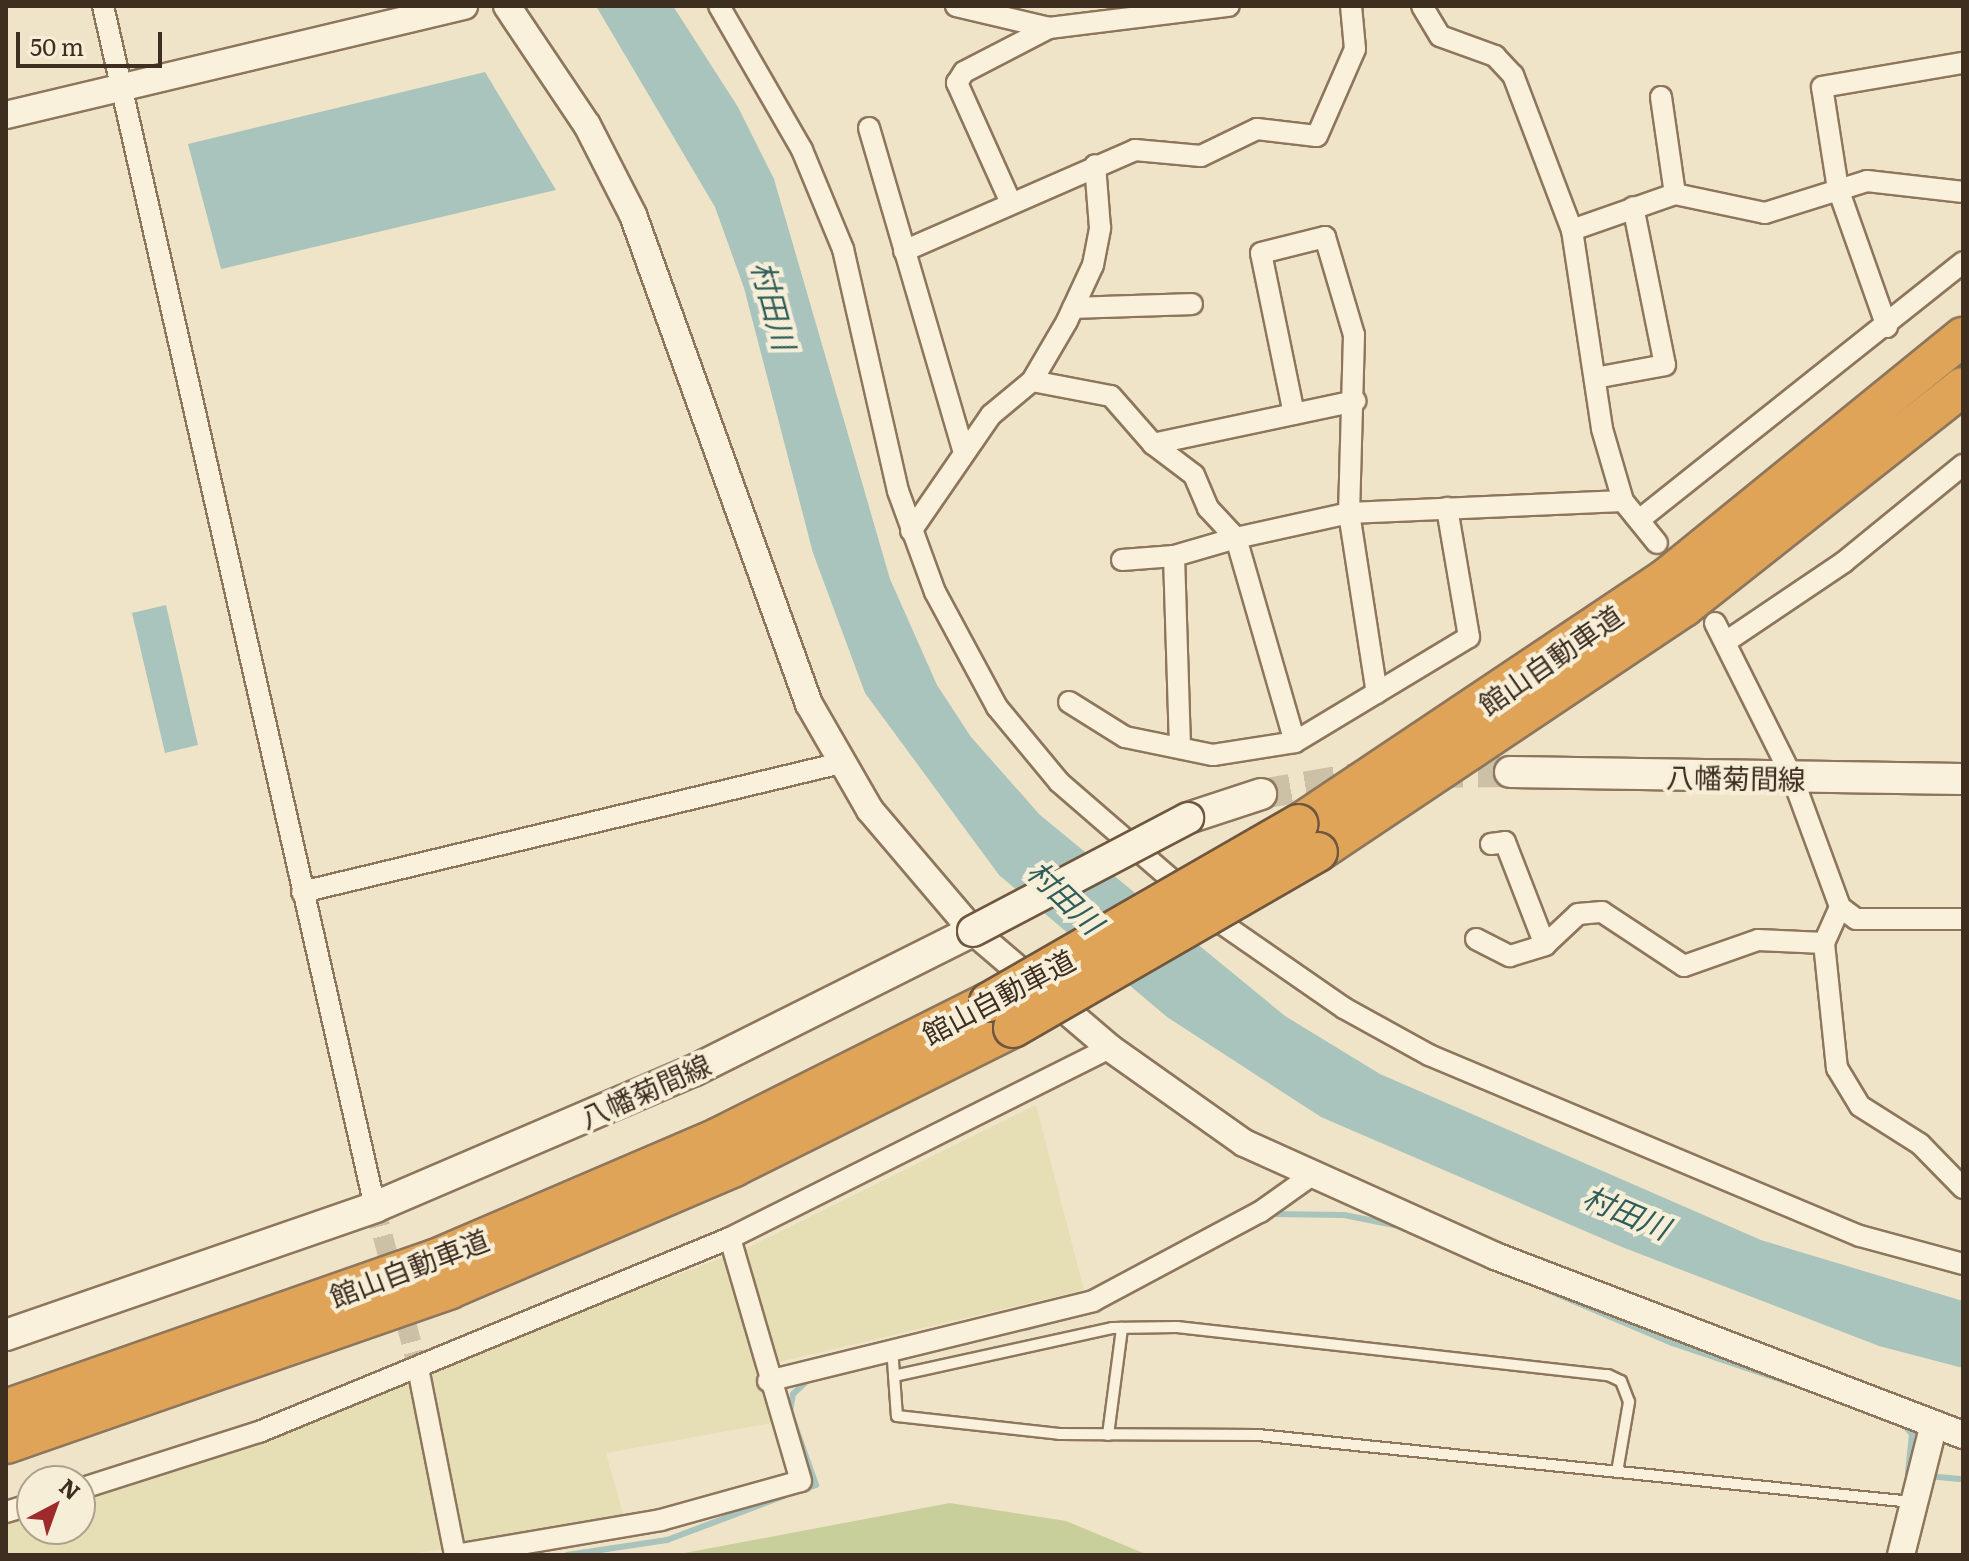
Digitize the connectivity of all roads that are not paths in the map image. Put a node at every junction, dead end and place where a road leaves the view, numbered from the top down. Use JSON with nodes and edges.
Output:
{"nodes":[{"id":1,"x":103,"y":6,"type":"edge"},
{"id":2,"x":464,"y":6,"type":"edge"},
{"id":3,"x":507,"y":6,"type":"edge"},
{"id":4,"x":719,"y":6,"type":"edge"},
{"id":5,"x":956,"y":6,"type":"edge"},
{"id":6,"x":1229,"y":6,"type":"edge"},
{"id":7,"x":1351,"y":6,"type":"edge"},
{"id":8,"x":1422,"y":6,"type":"edge"},
{"id":9,"x":1187,"y":9,"type":"edge"},
{"id":10,"x":1144,"y":12,"type":"edge"},
{"id":11,"x":1049,"y":28,"type":"junction"},
{"id":12,"x":1963,"y":63,"type":"edge"},
{"id":13,"x":126,"y":89,"type":"junction"},
{"id":14,"x":1661,"y":97,"type":"dead end"},
{"id":15,"x":6,"y":115,"type":"edge"},
{"id":16,"x":869,"y":128,"type":"dead end"},
{"id":17,"x":1095,"y":165,"type":"junction"},
{"id":18,"x":1838,"y":189,"type":"junction"},
{"id":19,"x":1963,"y":192,"type":"edge"},
{"id":20,"x":1675,"y":194,"type":"junction"},
{"id":21,"x":1011,"y":203,"type":"junction"},
{"id":22,"x":1633,"y":207,"type":"junction"},
{"id":23,"x":1572,"y":230,"type":"junction"},
{"id":24,"x":904,"y":251,"type":"junction"},
{"id":25,"x":1963,"y":262,"type":"edge"},
{"id":26,"x":1192,"y":304,"type":"dead end"},
{"id":27,"x":1073,"y":308,"type":"junction"},
{"id":28,"x":1887,"y":327,"type":"junction"},
{"id":29,"x":1963,"y":337,"type":"edge"},
{"id":30,"x":1595,"y":378,"type":"junction"},
{"id":31,"x":1032,"y":381,"type":"junction"},
{"id":32,"x":1963,"y":387,"type":"edge"},
{"id":33,"x":1355,"y":401,"type":"junction"},
{"id":34,"x":1294,"y":414,"type":"junction"},
{"id":35,"x":1153,"y":444,"type":"junction"},
{"id":36,"x":964,"y":452,"type":"junction"},
{"id":37,"x":1963,"y":465,"type":"edge"},
{"id":38,"x":1623,"y":501,"type":"junction"},
{"id":39,"x":1447,"y":508,"type":"junction"},
{"id":40,"x":1349,"y":513,"type":"junction"},
{"id":41,"x":1639,"y":520,"type":"junction"},
{"id":42,"x":911,"y":531,"type":"junction"},
{"id":43,"x":1236,"y":538,"type":"junction"},
{"id":44,"x":1657,"y":543,"type":"dead end"},
{"id":45,"x":1174,"y":556,"type":"junction"},
{"id":46,"x":1122,"y":560,"type":"dead end"},
{"id":47,"x":1715,"y":623,"type":"dead end"},
{"id":48,"x":1727,"y":641,"type":"junction"},
{"id":49,"x":1377,"y":693,"type":"junction"},
{"id":50,"x":1069,"y":702,"type":"dead end"},
{"id":51,"x":1295,"y":742,"type":"junction"},
{"id":52,"x":1180,"y":746,"type":"junction"},
{"id":53,"x":841,"y":763,"type":"junction"},
{"id":54,"x":1510,"y":772,"type":"tunnel mouth"},
{"id":55,"x":1793,"y":779,"type":"junction"},
{"id":56,"x":1963,"y":779,"type":"edge"},
{"id":57,"x":1261,"y":794,"type":"tunnel mouth"},
{"id":58,"x":1308,"y":838,"type":"junction"},
{"id":59,"x":1491,"y":844,"type":"dead end"},
{"id":60,"x":302,"y":892,"type":"junction"},
{"id":61,"x":1840,"y":907,"type":"junction"},
{"id":62,"x":1963,"y":919,"type":"edge"},
{"id":63,"x":973,"y":931,"type":"junction"},
{"id":64,"x":1476,"y":939,"type":"dead end"},
{"id":65,"x":1824,"y":943,"type":"junction"},
{"id":66,"x":1545,"y":945,"type":"junction"},
{"id":67,"x":1001,"y":1015,"type":"junction"},
{"id":68,"x":1110,"y":1048,"type":"junction"},
{"id":69,"x":1312,"y":1175,"type":"junction"},
{"id":70,"x":1963,"y":1188,"type":"edge"},
{"id":71,"x":375,"y":1207,"type":"junction"},
{"id":72,"x":730,"y":1238,"type":"junction"},
{"id":73,"x":1963,"y":1264,"type":"edge"},
{"id":74,"x":1122,"y":1328,"type":"junction"},
{"id":75,"x":6,"y":1335,"type":"edge"},
{"id":76,"x":892,"y":1345,"type":"junction"},
{"id":77,"x":418,"y":1368,"type":"junction"},
{"id":78,"x":894,"y":1376,"type":"junction"},
{"id":79,"x":768,"y":1381,"type":"junction"},
{"id":80,"x":6,"y":1409,"type":"edge"},
{"id":81,"x":1934,"y":1424,"type":"junction"},
{"id":82,"x":1108,"y":1435,"type":"junction"},
{"id":83,"x":1963,"y":1435,"type":"edge"},
{"id":84,"x":6,"y":1444,"type":"edge"},
{"id":85,"x":1617,"y":1472,"type":"junction"},
{"id":86,"x":96,"y":1484,"type":"edge"},
{"id":87,"x":1914,"y":1502,"type":"junction"},
{"id":88,"x":456,"y":1555,"type":"edge"},
{"id":89,"x":1901,"y":1555,"type":"edge"}],
"edges":[{"from":1,"to":13,"type":"street"},
{"from":2,"to":13,"type":"street"},
{"from":3,"to":53,"type":"street"},
{"from":4,"to":42,"type":"street"},
{"from":5,"to":11,"type":"street"},
{"from":6,"to":9,"type":"street"},
{"from":7,"to":17,"type":"street"},
{"from":8,"to":23,"type":"street"},
{"from":9,"to":10,"type":"street"},
{"from":10,"to":11,"type":"street"},
{"from":11,"to":21,"type":"street"},
{"from":12,"to":18,"type":"street"},
{"from":13,"to":15,"type":"street"},
{"from":13,"to":60,"type":"street"},
{"from":14,"to":20,"type":"street"},
{"from":16,"to":24,"type":"street"},
{"from":17,"to":21,"type":"street"},
{"from":17,"to":27,"type":"street"},
{"from":18,"to":19,"type":"street"},
{"from":18,"to":20,"type":"street"},
{"from":18,"to":28,"type":"street"},
{"from":20,"to":22,"type":"street"},
{"from":21,"to":24,"type":"street"},
{"from":22,"to":23,"type":"street"},
{"from":22,"to":30,"type":"street"},
{"from":23,"to":30,"type":"street"},
{"from":24,"to":36,"type":"street"},
{"from":25,"to":28,"type":"street"},
{"from":26,"to":27,"type":"street"},
{"from":27,"to":31,"type":"street"},
{"from":28,"to":41,"type":"street"},
{"from":29,"to":58,"type":"highway","name":"館山自動車道"},
{"from":30,"to":38,"type":"street"},
{"from":31,"to":35,"type":"street"},
{"from":31,"to":36,"type":"street"},
{"from":32,"to":58,"type":"highway","name":"館山自動車道"},
{"from":33,"to":34,"type":"street"},
{"from":33,"to":34,"type":"street"},
{"from":33,"to":40,"type":"street"},
{"from":34,"to":35,"type":"street"},
{"from":35,"to":43,"type":"street"},
{"from":36,"to":42,"type":"street"},
{"from":37,"to":48,"type":"street"},
{"from":38,"to":39,"type":"street"},
{"from":38,"to":41,"type":"street"},
{"from":39,"to":40,"type":"street"},
{"from":39,"to":49,"type":"street"},
{"from":40,"to":43,"type":"street"},
{"from":40,"to":49,"type":"street"},
{"from":41,"to":44,"type":"street"},
{"from":42,"to":73,"type":"street"},
{"from":43,"to":45,"type":"street"},
{"from":43,"to":51,"type":"street"},
{"from":45,"to":46,"type":"street"},
{"from":45,"to":52,"type":"street"},
{"from":47,"to":48,"type":"street"},
{"from":48,"to":55,"type":"street"},
{"from":49,"to":51,"type":"street"},
{"from":50,"to":52,"type":"street"},
{"from":51,"to":52,"type":"street"},
{"from":53,"to":60,"type":"street"},
{"from":53,"to":63,"type":"street"},
{"from":54,"to":55,"type":"main road","name":"八幡菊間線"},
{"from":55,"to":56,"type":"main road","name":"八幡菊間線"},
{"from":55,"to":61,"type":"street"},
{"from":57,"to":63,"type":"main road","name":"八幡菊間線","bridge":true},
{"from":58,"to":67,"type":"highway","name":"館山自動車道","bridge":true},
{"from":59,"to":66,"type":"street"},
{"from":60,"to":71,"type":"street"},
{"from":61,"to":62,"type":"street"},
{"from":61,"to":65,"type":"street"},
{"from":63,"to":68,"type":"street"},
{"from":63,"to":71,"type":"main road","name":"八幡菊間線"},
{"from":64,"to":66,"type":"street"},
{"from":65,"to":66,"type":"street"},
{"from":65,"to":70,"type":"street"},
{"from":67,"to":80,"type":"highway","name":"館山自動車道"},
{"from":67,"to":84,"type":"highway","name":"館山自動車道"},
{"from":68,"to":69,"type":"street"},
{"from":68,"to":72,"type":"street"},
{"from":69,"to":76,"type":"street"},
{"from":69,"to":81,"type":"street"},
{"from":71,"to":75,"type":"main road","name":"八幡菊間線"},
{"from":72,"to":77,"type":"street"},
{"from":72,"to":79,"type":"street"},
{"from":74,"to":78,"type":"lane"},
{"from":74,"to":82,"type":"lane"},
{"from":74,"to":85,"type":"lane"},
{"from":76,"to":78,"type":"lane"},
{"from":76,"to":79,"type":"street"},
{"from":77,"to":86,"type":"street"},
{"from":77,"to":88,"type":"street"},
{"from":78,"to":82,"type":"lane"},
{"from":79,"to":88,"type":"street"},
{"from":81,"to":83,"type":"street"},
{"from":81,"to":87,"type":"street"},
{"from":82,"to":85,"type":"lane"},
{"from":85,"to":87,"type":"lane"},
{"from":87,"to":89,"type":"street"}]}
